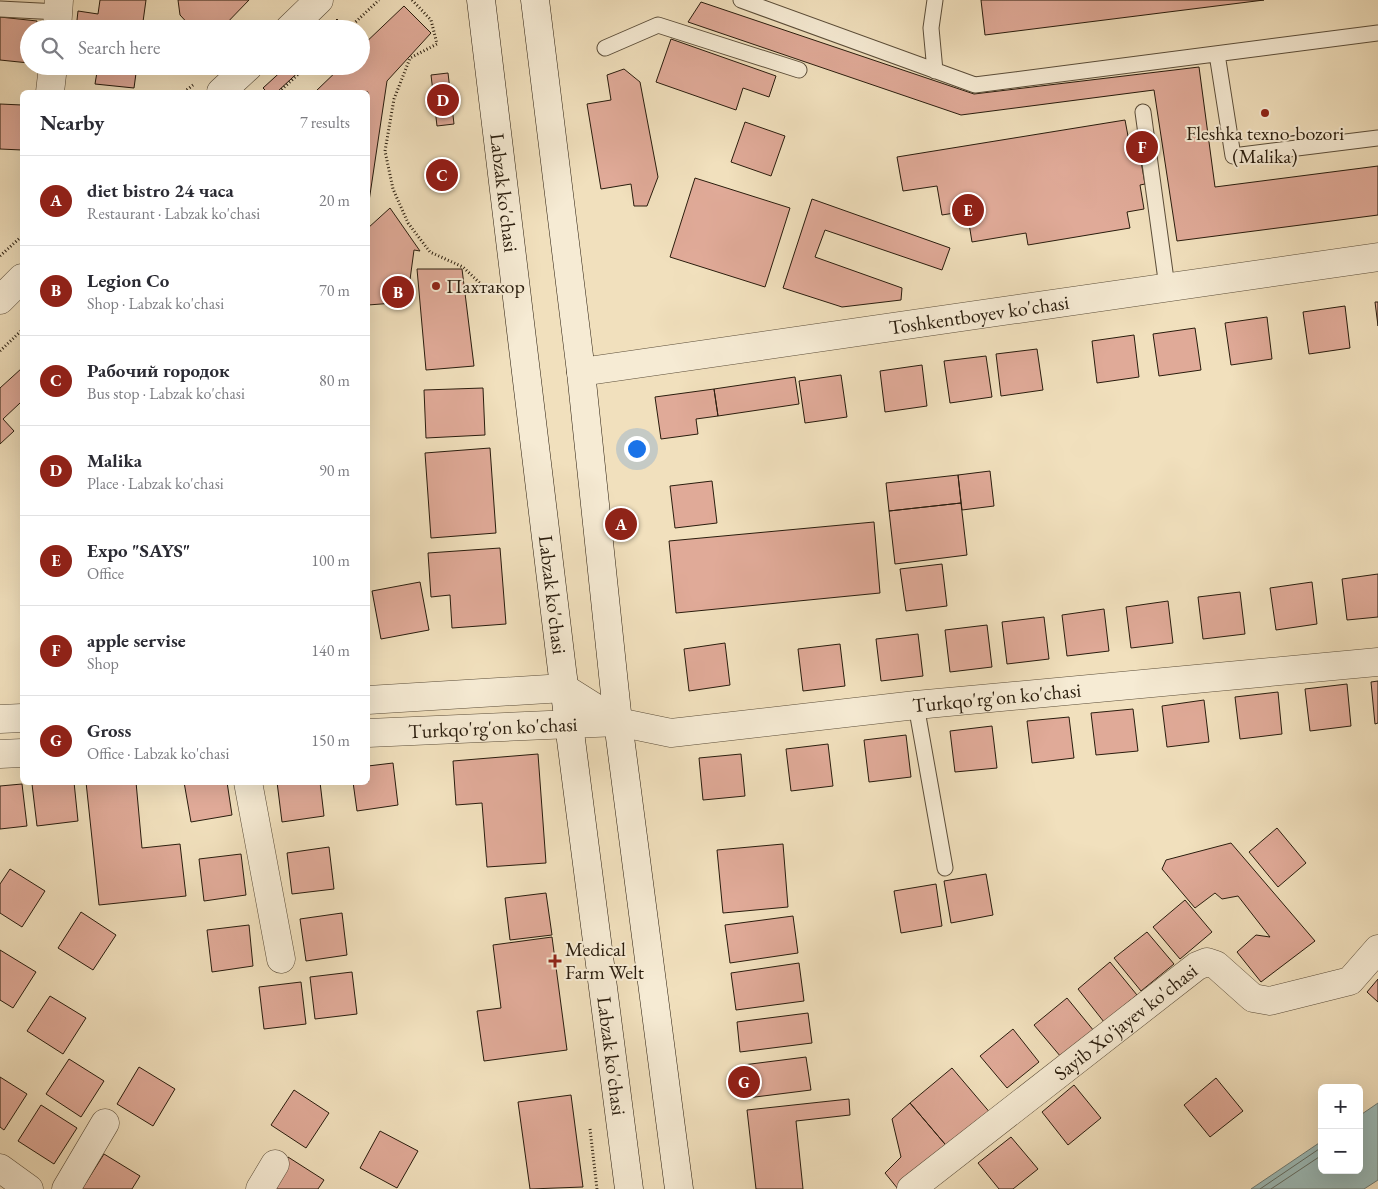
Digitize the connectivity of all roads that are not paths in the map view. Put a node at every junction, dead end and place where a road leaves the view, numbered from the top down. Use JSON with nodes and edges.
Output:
{"nodes":[{"id":1,"x":319,"y":0,"type":"edge"},
{"id":2,"x":481,"y":0,"type":"edge"},
{"id":3,"x":536,"y":0,"type":"edge"},
{"id":4,"x":741,"y":0,"type":"edge"},
{"id":5,"x":935,"y":0,"type":"edge"},
{"id":6,"x":0,"y":9,"type":"edge"},
{"id":7,"x":58,"y":13,"type":"edge"},
{"id":8,"x":298,"y":20,"type":"edge"},
{"id":9,"x":1378,"y":33,"type":"edge"},
{"id":10,"x":605,"y":48,"type":"dead end"},
{"id":11,"x":1217,"y":54,"type":"junction"},
{"id":12,"x":799,"y":70,"type":"dead end"},
{"id":13,"x":935,"y":71,"type":"junction"},
{"id":14,"x":52,"y":75,"type":"edge"},
{"id":15,"x":239,"y":75,"type":"edge"},
{"id":16,"x":50,"y":90,"type":"edge"},
{"id":17,"x":223,"y":90,"type":"edge"},
{"id":18,"x":1143,"y":112,"type":"dead end"},
{"id":19,"x":1378,"y":138,"type":"edge"},
{"id":20,"x":1378,"y":257,"type":"edge"},
{"id":21,"x":20,"y":280,"type":"edge"},
{"id":22,"x":1167,"y":287,"type":"junction"},
{"id":23,"x":0,"y":300,"type":"edge"},
{"id":24,"x":582,"y":372,"type":"junction"},
{"id":25,"x":1378,"y":662,"type":"edge"},
{"id":26,"x":564,"y":688,"type":"junction"},
{"id":27,"x":370,"y":700,"type":"edge"},
{"id":28,"x":916,"y":705,"type":"junction"},
{"id":29,"x":20,"y":718,"type":"edge"},
{"id":30,"x":0,"y":720,"type":"edge"},
{"id":31,"x":618,"y":722,"type":"junction"},
{"id":32,"x":569,"y":725,"type":"junction"},
{"id":33,"x":370,"y":733,"type":"edge"},
{"id":34,"x":20,"y":753,"type":"edge"},
{"id":35,"x":0,"y":754,"type":"edge"},
{"id":36,"x":249,"y":785,"type":"edge"},
{"id":37,"x":945,"y":868,"type":"dead end"},
{"id":38,"x":1378,"y":949,"type":"edge"},
{"id":39,"x":281,"y":959,"type":"dead end"},
{"id":40,"x":106,"y":1123,"type":"dead end"},
{"id":41,"x":275,"y":1164,"type":"dead end"},
{"id":42,"x":0,"y":1168,"type":"edge"},
{"id":43,"x":29,"y":1189,"type":"edge"},
{"id":44,"x":66,"y":1189,"type":"edge"},
{"id":45,"x":260,"y":1189,"type":"edge"},
{"id":46,"x":629,"y":1189,"type":"edge"},
{"id":47,"x":680,"y":1189,"type":"edge"},
{"id":48,"x":911,"y":1189,"type":"edge"}],
"edges":[{"from":1,"to":8,"type":"street"},
{"from":2,"to":26,"type":"street","name":"Labzak ko'chasi"},
{"from":3,"to":24,"type":"street"},
{"from":4,"to":13,"type":"lane"},
{"from":5,"to":13,"type":"lane"},
{"from":6,"to":7,"type":"lane"},
{"from":9,"to":11,"type":"lane"},
{"from":10,"to":12,"type":"lane"},
{"from":11,"to":13,"type":"lane"},
{"from":11,"to":19,"type":"lane"},
{"from":14,"to":16,"type":"street"},
{"from":15,"to":17,"type":"street"},
{"from":18,"to":22,"type":"lane"},
{"from":20,"to":22,"type":"street","name":"Toshkentboyev ko'chasi"},
{"from":21,"to":23,"type":"street"},
{"from":22,"to":24,"type":"street","name":"Toshkentboyev ko'chasi"},
{"from":24,"to":31,"type":"street"},
{"from":25,"to":28,"type":"street","name":"Turkqo'rg'on ko'chasi"},
{"from":26,"to":27,"type":"street","name":"Turkqo'rg'on ko'chasi"},
{"from":26,"to":31,"type":"street","name":"Turkqo'rg'on ko'chasi"},
{"from":26,"to":32,"type":"street","name":"Labzak ko'chasi"},
{"from":28,"to":31,"type":"street","name":"Turkqo'rg'on ko'chasi"},
{"from":28,"to":37,"type":"lane"},
{"from":29,"to":30,"type":"street"},
{"from":31,"to":32,"type":"street","name":"Turkqo'rg'on ko'chasi"},
{"from":31,"to":47,"type":"street"},
{"from":32,"to":33,"type":"street","name":"Turkqo'rg'on ko'chasi"},
{"from":32,"to":46,"type":"street","name":"Labzak ko'chasi"},
{"from":34,"to":35,"type":"street"},
{"from":36,"to":39,"type":"street"},
{"from":38,"to":48,"type":"street","name":"Sayib Xo'jayev ko'chasi"},
{"from":40,"to":44,"type":"street"},
{"from":41,"to":45,"type":"street"},
{"from":42,"to":43,"type":"street"}]}
